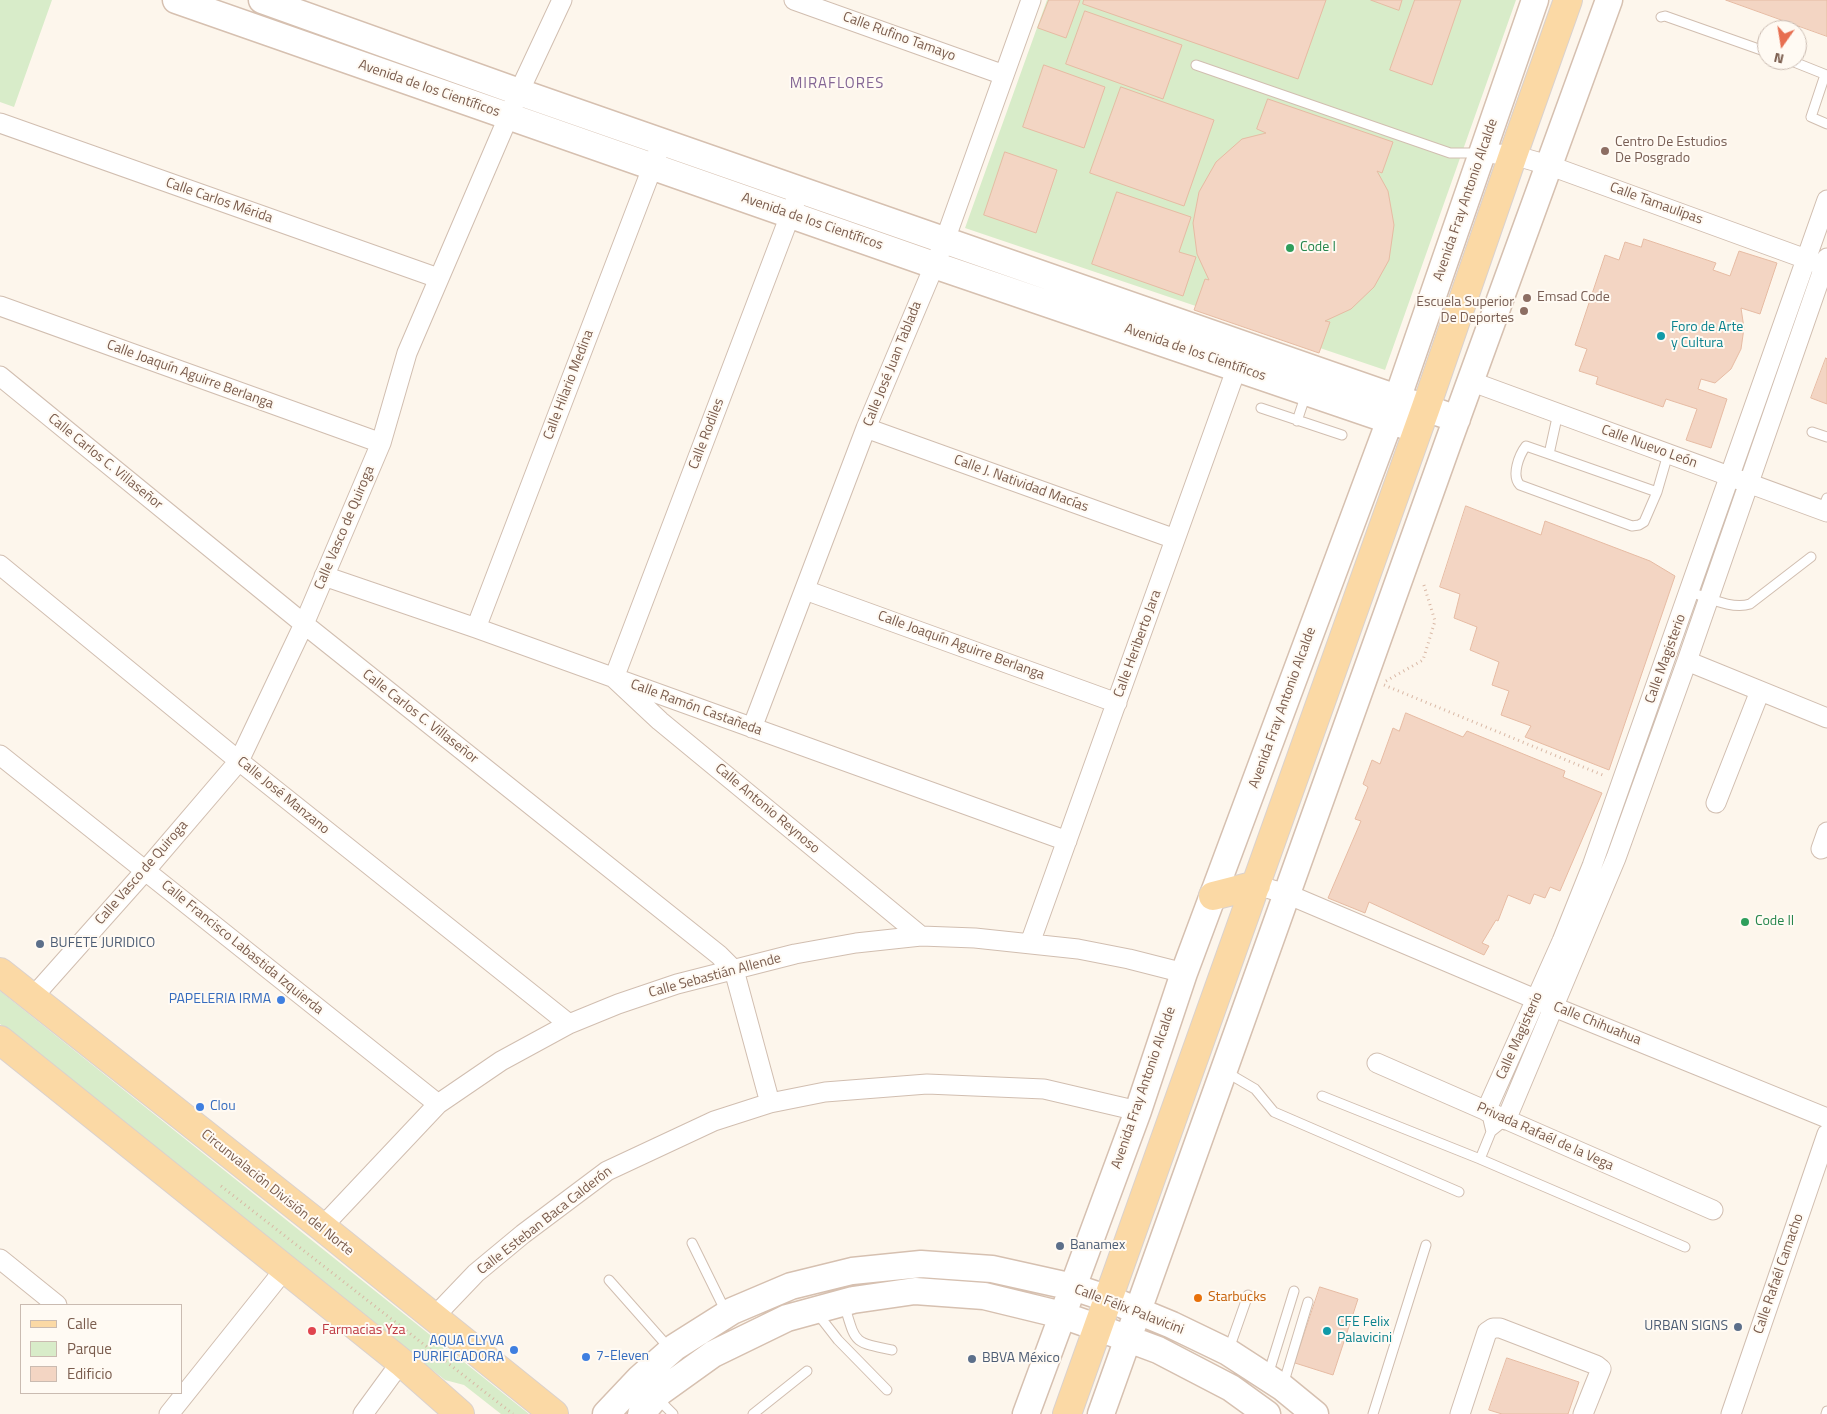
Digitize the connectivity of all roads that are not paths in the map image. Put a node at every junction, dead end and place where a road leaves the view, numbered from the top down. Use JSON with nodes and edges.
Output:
{"nodes":[{"id":1,"x":176,"y":0,"type":"edge"},
{"id":2,"x":262,"y":0,"type":"edge"},
{"id":3,"x":562,"y":0,"type":"edge"},
{"id":4,"x":794,"y":0,"type":"edge"},
{"id":5,"x":1031,"y":0,"type":"edge"},
{"id":6,"x":1536,"y":0,"type":"edge"},
{"id":7,"x":1568,"y":0,"type":"edge"},
{"id":8,"x":1609,"y":0,"type":"edge"},
{"id":9,"x":1661,"y":17,"type":"dead end"},
{"id":10,"x":1757,"y":48,"type":"edge"},
{"id":11,"x":1196,"y":65,"type":"dead end"},
{"id":12,"x":1807,"y":67,"type":"edge"},
{"id":13,"x":1004,"y":75,"type":"junction"},
{"id":14,"x":519,"y":92,"type":"junction"},
{"id":15,"x":508,"y":117,"type":"junction"},
{"id":16,"x":0,"y":123,"type":"edge"},
{"id":17,"x":1827,"y":124,"type":"edge"},
{"id":18,"x":662,"y":142,"type":"junction"},
{"id":19,"x":1482,"y":152,"type":"junction"},
{"id":20,"x":1512,"y":155,"type":"junction"},
{"id":21,"x":1548,"y":165,"type":"junction"},
{"id":22,"x":652,"y":167,"type":"junction"},
{"id":23,"x":800,"y":189,"type":"junction"},
{"id":24,"x":1827,"y":200,"type":"edge"},
{"id":25,"x":790,"y":214,"type":"junction"},
{"id":26,"x":945,"y":240,"type":"junction"},
{"id":27,"x":1806,"y":258,"type":"junction"},
{"id":28,"x":1826,"y":263,"type":"edge"},
{"id":29,"x":934,"y":265,"type":"junction"},
{"id":30,"x":438,"y":278,"type":"junction"},
{"id":31,"x":0,"y":306,"type":"edge"},
{"id":32,"x":1241,"y":356,"type":"junction"},
{"id":33,"x":0,"y":376,"type":"edge"},
{"id":34,"x":1470,"y":381,"type":"junction"},
{"id":35,"x":1307,"y":391,"type":"junction"},
{"id":36,"x":1261,"y":408,"type":"dead end"},
{"id":37,"x":1394,"y":409,"type":"junction"},
{"id":38,"x":1558,"y":413,"type":"junction"},
{"id":39,"x":1422,"y":419,"type":"junction"},
{"id":40,"x":1297,"y":421,"type":"junction"},
{"id":41,"x":866,"y":428,"type":"junction"},
{"id":42,"x":1453,"y":429,"type":"junction"},
{"id":43,"x":1812,"y":432,"type":"dead end"},
{"id":44,"x":1342,"y":435,"type":"dead end"},
{"id":45,"x":1827,"y":437,"type":"edge"},
{"id":46,"x":380,"y":443,"type":"junction"},
{"id":47,"x":1549,"y":454,"type":"junction"},
{"id":48,"x":1668,"y":454,"type":"junction"},
{"id":49,"x":1729,"y":477,"type":"junction"},
{"id":50,"x":1749,"y":484,"type":"junction"},
{"id":51,"x":1657,"y":492,"type":"junction"},
{"id":52,"x":1825,"y":507,"type":"edge"},
{"id":53,"x":1175,"y":539,"type":"junction"},
{"id":54,"x":1811,"y":557,"type":"dead end"},
{"id":55,"x":0,"y":565,"type":"edge"},
{"id":56,"x":324,"y":576,"type":"junction"},
{"id":57,"x":805,"y":590,"type":"junction"},
{"id":58,"x":1690,"y":592,"type":"junction"},
{"id":59,"x":1709,"y":598,"type":"junction"},
{"id":60,"x":304,"y":624,"type":"junction"},
{"id":61,"x":476,"y":628,"type":"junction"},
{"id":62,"x":1687,"y":661,"type":"junction"},
{"id":63,"x":614,"y":678,"type":"junction"},
{"id":64,"x":1760,"y":691,"type":"junction"},
{"id":65,"x":1117,"y":703,"type":"junction"},
{"id":66,"x":1827,"y":718,"type":"edge"},
{"id":67,"x":752,"y":728,"type":"junction"},
{"id":68,"x":0,"y":755,"type":"edge"},
{"id":69,"x":239,"y":761,"type":"junction"},
{"id":70,"x":1716,"y":803,"type":"dead end"},
{"id":71,"x":1067,"y":842,"type":"junction"},
{"id":72,"x":145,"y":871,"type":"junction"},
{"id":73,"x":1256,"y":885,"type":"junction"},
{"id":74,"x":1287,"y":894,"type":"junction"},
{"id":75,"x":1213,"y":896,"type":"junction"},
{"id":76,"x":922,"y":936,"type":"junction"},
{"id":77,"x":1030,"y":944,"type":"junction"},
{"id":78,"x":734,"y":970,"type":"junction"},
{"id":79,"x":0,"y":972,"type":"edge"},
{"id":80,"x":1184,"y":973,"type":"junction"},
{"id":81,"x":32,"y":998,"type":"junction"},
{"id":82,"x":1536,"y":999,"type":"junction"},
{"id":83,"x":1554,"y":1007,"type":"junction"},
{"id":84,"x":569,"y":1024,"type":"junction"},
{"id":85,"x":0,"y":1040,"type":"edge"},
{"id":86,"x":1377,"y":1063,"type":"dead end"},
{"id":87,"x":1224,"y":1071,"type":"junction"},
{"id":88,"x":1322,"y":1096,"type":"dead end"},
{"id":89,"x":770,"y":1103,"type":"junction"},
{"id":90,"x":438,"y":1104,"type":"junction"},
{"id":91,"x":1138,"y":1111,"type":"junction"},
{"id":92,"x":1486,"y":1111,"type":"junction"},
{"id":93,"x":1827,"y":1118,"type":"edge"},
{"id":94,"x":1506,"y":1120,"type":"junction"},
{"id":95,"x":1491,"y":1132,"type":"junction"},
{"id":96,"x":1827,"y":1134,"type":"edge"},
{"id":97,"x":1480,"y":1159,"type":"junction"},
{"id":98,"x":1459,"y":1192,"type":"dead end"},
{"id":99,"x":1713,"y":1210,"type":"dead end"},
{"id":100,"x":322,"y":1227,"type":"junction"},
{"id":101,"x":692,"y":1243,"type":"dead end"},
{"id":102,"x":1426,"y":1245,"type":"dead end"},
{"id":103,"x":1685,"y":1247,"type":"dead end"},
{"id":104,"x":0,"y":1259,"type":"edge"},
{"id":105,"x":284,"y":1270,"type":"junction"},
{"id":106,"x":609,"y":1280,"type":"dead end"},
{"id":107,"x":1073,"y":1287,"type":"junction"},
{"id":108,"x":1294,"y":1291,"type":"dead end"},
{"id":109,"x":1248,"y":1295,"type":"dead end"},
{"id":110,"x":1109,"y":1299,"type":"junction"},
{"id":111,"x":844,"y":1302,"type":"junction"},
{"id":112,"x":1308,"y":1302,"type":"dead end"},
{"id":113,"x":56,"y":1304,"type":"edge"},
{"id":114,"x":816,"y":1310,"type":"junction"},
{"id":115,"x":1138,"y":1310,"type":"junction"},
{"id":116,"x":727,"y":1314,"type":"junction"},
{"id":117,"x":1062,"y":1315,"type":"junction"},
{"id":118,"x":433,"y":1318,"type":"junction"},
{"id":119,"x":1099,"y":1328,"type":"junction"},
{"id":120,"x":1128,"y":1338,"type":"junction"},
{"id":121,"x":892,"y":1350,"type":"dead end"},
{"id":122,"x":672,"y":1351,"type":"junction"},
{"id":123,"x":1228,"y":1352,"type":"junction"},
{"id":124,"x":401,"y":1362,"type":"junction"},
{"id":125,"x":807,"y":1371,"type":"dead end"},
{"id":126,"x":1275,"y":1383,"type":"junction"},
{"id":127,"x":182,"y":1389,"type":"edge"},
{"id":128,"x":886,"y":1390,"type":"dead end"},
{"id":129,"x":651,"y":1396,"type":"edge"},
{"id":130,"x":363,"y":1414,"type":"edge"},
{"id":131,"x":460,"y":1414,"type":"edge"},
{"id":132,"x":554,"y":1414,"type":"edge"},
{"id":133,"x":606,"y":1414,"type":"edge"},
{"id":134,"x":752,"y":1414,"type":"edge"},
{"id":135,"x":1026,"y":1414,"type":"edge"},
{"id":136,"x":1067,"y":1414,"type":"edge"},
{"id":137,"x":1101,"y":1414,"type":"edge"},
{"id":138,"x":1267,"y":1414,"type":"edge"},
{"id":139,"x":1314,"y":1414,"type":"edge"},
{"id":140,"x":1373,"y":1414,"type":"edge"},
{"id":141,"x":1460,"y":1414,"type":"edge"},
{"id":142,"x":1582,"y":1414,"type":"edge"},
{"id":143,"x":1732,"y":1414,"type":"edge"}],
"edges":[{"from":1,"to":15,"type":"street","name":"Avenida de los Científicos"},
{"from":2,"to":14,"type":"street","name":"Avenida de los Científicos"},
{"from":3,"to":14,"type":"street","name":"Calle Vasco de Quiroga"},
{"from":4,"to":13,"type":"street","name":"Calle Rufino Tamayo"},
{"from":5,"to":13,"type":"street","name":"Calle José Juan Tablada"},
{"from":6,"to":19,"type":"street","name":"Avenida Fray Antonio Alcalde"},
{"from":7,"to":20,"type":"main road"},
{"from":8,"to":21,"type":"street"},
{"from":9,"to":10,"type":"lane"},
{"from":11,"to":19,"type":"lane"},
{"from":12,"to":17,"type":"lane"},
{"from":13,"to":26,"type":"street","name":"Calle José Juan Tablada"},
{"from":14,"to":15,"type":"street","name":"Calle Vasco de Quiroga"},
{"from":14,"to":18,"type":"street","name":"Avenida de los Científicos"},
{"from":15,"to":22,"type":"street","name":"Avenida de los Científicos"},
{"from":15,"to":30,"type":"street","name":"Calle Vasco de Quiroga"},
{"from":16,"to":30,"type":"street","name":"Calle Carlos Mérida"},
{"from":18,"to":22,"type":"street","name":"Calle Hilario Medina"},
{"from":18,"to":23,"type":"street","name":"Avenida de los Científicos"},
{"from":19,"to":20,"type":"street","name":"Calle Tamaulipas"},
{"from":19,"to":37,"type":"street","name":"Avenida Fray Antonio Alcalde"},
{"from":20,"to":21,"type":"street","name":"Calle Tamaulipas"},
{"from":20,"to":39,"type":"main road"},
{"from":21,"to":27,"type":"street","name":"Calle Tamaulipas"},
{"from":21,"to":34,"type":"street"},
{"from":22,"to":25,"type":"street","name":"Avenida de los Científicos"},
{"from":22,"to":61,"type":"street","name":"Calle Hilario Medina"},
{"from":23,"to":25,"type":"street","name":"Calle Rodiles"},
{"from":23,"to":26,"type":"street","name":"Avenida de los Científicos"},
{"from":24,"to":27,"type":"street","name":"Calle Magisterio"},
{"from":25,"to":29,"type":"street","name":"Avenida de los Científicos"},
{"from":25,"to":63,"type":"street","name":"Calle Rodiles"},
{"from":26,"to":29,"type":"street","name":"Calle José Juan Tablada"},
{"from":26,"to":32,"type":"street","name":"Avenida de los Científicos"},
{"from":27,"to":28,"type":"street","name":"Calle Tamaulipas"},
{"from":27,"to":49,"type":"street","name":"Calle Magisterio"},
{"from":28,"to":50,"type":"street","name":"Calle Magisterio"},
{"from":29,"to":32,"type":"street","name":"Avenida de los Científicos"},
{"from":29,"to":41,"type":"street","name":"Calle José Juan Tablada"},
{"from":30,"to":46,"type":"street","name":"Calle Vasco de Quiroga"},
{"from":31,"to":46,"type":"street","name":"Calle Joaquín Aguirre Berlanga"},
{"from":32,"to":35,"type":"street","name":"Avenida de los Científicos"},
{"from":32,"to":37,"type":"street","name":"Avenida de los Científicos"},
{"from":32,"to":53,"type":"street","name":"Calle Heriberto Jara"},
{"from":33,"to":60,"type":"street","name":"Calle Carlos C. Villaseñor"},
{"from":34,"to":38,"type":"street","name":"Calle Nuevo León"},
{"from":34,"to":42,"type":"street"},
{"from":35,"to":37,"type":"street","name":"Avenida de los Científicos"},
{"from":35,"to":40,"type":"lane"},
{"from":36,"to":40,"type":"lane"},
{"from":37,"to":39,"type":"street","name":"Avenida de los Científicos"},
{"from":37,"to":75,"type":"street","name":"Avenida Fray Antonio Alcalde"},
{"from":38,"to":47,"type":"lane"},
{"from":38,"to":48,"type":"street","name":"Calle Nuevo León"},
{"from":39,"to":42,"type":"street","name":"Avenida de los Científicos"},
{"from":39,"to":73,"type":"main road"},
{"from":40,"to":44,"type":"lane"},
{"from":41,"to":53,"type":"street","name":"Calle J. Natividad Macías"},
{"from":41,"to":57,"type":"street","name":"Calle José Juan Tablada"},
{"from":42,"to":74,"type":"street"},
{"from":43,"to":45,"type":"lane"},
{"from":46,"to":56,"type":"street","name":"Calle Vasco de Quiroga"},
{"from":47,"to":51,"type":"lane"},
{"from":47,"to":51,"type":"lane"},
{"from":48,"to":49,"type":"street","name":"Calle Nuevo León"},
{"from":48,"to":51,"type":"lane"},
{"from":49,"to":50,"type":"street","name":"Calle Nuevo León"},
{"from":49,"to":58,"type":"street","name":"Calle Magisterio"},
{"from":50,"to":52,"type":"street","name":"Calle Nuevo León"},
{"from":50,"to":59,"type":"street","name":"Calle Magisterio"},
{"from":53,"to":65,"type":"street","name":"Calle Heriberto Jara"},
{"from":54,"to":59,"type":"lane"},
{"from":55,"to":69,"type":"street","name":"Calle José Manzano"},
{"from":56,"to":60,"type":"street","name":"Calle Vasco de Quiroga"},
{"from":56,"to":61,"type":"street","name":"Calle Ramón Castañeda"},
{"from":57,"to":65,"type":"street","name":"Calle Joaquín Aguirre Berlanga"},
{"from":57,"to":67,"type":"street","name":"Calle José Juan Tablada"},
{"from":58,"to":59,"type":"lane"},
{"from":58,"to":82,"type":"street","name":"Calle Magisterio"},
{"from":59,"to":62,"type":"street","name":"Calle Magisterio"},
{"from":60,"to":69,"type":"street","name":"Calle Vasco de Quiroga"},
{"from":60,"to":78,"type":"street","name":"Calle Carlos C. Villaseñor"},
{"from":61,"to":63,"type":"street","name":"Calle Ramón Castañeda"},
{"from":62,"to":64,"type":"street"},
{"from":62,"to":83,"type":"street","name":"Calle Magisterio"},
{"from":63,"to":67,"type":"street","name":"Calle Ramón Castañeda"},
{"from":63,"to":76,"type":"street","name":"Calle Antonio Reynoso"},
{"from":64,"to":66,"type":"street"},
{"from":64,"to":70,"type":"street"},
{"from":65,"to":71,"type":"street","name":"Calle Heriberto Jara"},
{"from":67,"to":71,"type":"street","name":"Calle Ramón Castañeda"},
{"from":68,"to":72,"type":"street","name":"Calle Francisco Labastida Izquierda"},
{"from":69,"to":72,"type":"street","name":"Calle Vasco de Quiroga"},
{"from":69,"to":84,"type":"street","name":"Calle José Manzano"},
{"from":71,"to":77,"type":"street","name":"Calle Heriberto Jara"},
{"from":72,"to":81,"type":"street","name":"Calle Vasco de Quiroga"},
{"from":72,"to":90,"type":"street","name":"Calle Francisco Labastida Izquierda"},
{"from":73,"to":74,"type":"street","name":"Calle Chihuahua"},
{"from":73,"to":75,"type":"main road"},
{"from":73,"to":110,"type":"main road"},
{"from":74,"to":82,"type":"street","name":"Calle Chihuahua"},
{"from":74,"to":87,"type":"street"},
{"from":75,"to":80,"type":"street","name":"Avenida Fray Antonio Alcalde"},
{"from":76,"to":77,"type":"street","name":"Calle Sebastián Allende"},
{"from":76,"to":78,"type":"street","name":"Calle Sebastián Allende"},
{"from":77,"to":80,"type":"street","name":"Calle Sebastián Allende"},
{"from":78,"to":84,"type":"street","name":"Calle Sebastián Allende"},
{"from":78,"to":89,"type":"street"},
{"from":79,"to":81,"type":"main road","name":"Circunvalación División del Norte"},
{"from":80,"to":91,"type":"street","name":"Avenida Fray Antonio Alcalde"},
{"from":81,"to":100,"type":"main road","name":"Circunvalación División del Norte"},
{"from":82,"to":83,"type":"street","name":"Calle Chihuahua"},
{"from":82,"to":92,"type":"street","name":"Calle Magisterio"},
{"from":83,"to":93,"type":"street","name":"Calle Chihuahua"},
{"from":83,"to":94,"type":"street","name":"Calle Magisterio"},
{"from":84,"to":90,"type":"street","name":"Calle Sebastián Allende"},
{"from":85,"to":105,"type":"main road"},
{"from":86,"to":92,"type":"street","name":"Privada Rafaél de la Vega"},
{"from":87,"to":98,"type":"lane"},
{"from":87,"to":115,"type":"street"},
{"from":88,"to":97,"type":"lane"},
{"from":89,"to":91,"type":"street","name":"Calle Esteban Baca Calderón"},
{"from":89,"to":118,"type":"street","name":"Calle Esteban Baca Calderón"},
{"from":90,"to":100,"type":"street","name":"Calle Sebastián Allende"},
{"from":91,"to":107,"type":"street","name":"Avenida Fray Antonio Alcalde"},
{"from":92,"to":94,"type":"street","name":"Privada Rafaél de la Vega"},
{"from":92,"to":95,"type":"lane"},
{"from":94,"to":95,"type":"lane"},
{"from":94,"to":99,"type":"street","name":"Privada Rafaél de la Vega"},
{"from":95,"to":97,"type":"lane"},
{"from":96,"to":143,"type":"street","name":"Calle Rafaél Camacho"},
{"from":97,"to":103,"type":"lane"},
{"from":100,"to":118,"type":"main road","name":"Circunvalación División del Norte"},
{"from":101,"to":116,"type":"lane"},
{"from":102,"to":140,"type":"lane"},
{"from":104,"to":113,"type":"street"},
{"from":105,"to":124,"type":"main road"},
{"from":105,"to":127,"type":"street"},
{"from":106,"to":122,"type":"lane"},
{"from":107,"to":110,"type":"street","name":"Calle Félix Palavicini"},
{"from":107,"to":116,"type":"street","name":"Calle Félix Palavicini"},
{"from":107,"to":117,"type":"street","name":"Avenida Fray Antonio Alcalde"},
{"from":108,"to":126,"type":"lane"},
{"from":109,"to":123,"type":"lane"},
{"from":110,"to":115,"type":"street","name":"Calle Félix Palavicini"},
{"from":110,"to":119,"type":"main road"},
{"from":111,"to":114,"type":"street","name":"Calle Félix Palavicini"},
{"from":111,"to":117,"type":"street","name":"Calle Félix Palavicini"},
{"from":111,"to":121,"type":"lane"},
{"from":112,"to":126,"type":"lane"},
{"from":114,"to":128,"type":"lane"},
{"from":114,"to":129,"type":"street","name":"Calle Félix Palavicini"},
{"from":115,"to":120,"type":"street"},
{"from":115,"to":123,"type":"street","name":"Calle Félix Palavicini"},
{"from":116,"to":122,"type":"street","name":"Calle Félix Palavicini"},
{"from":117,"to":119,"type":"street","name":"Calle Félix Palavicini"},
{"from":117,"to":135,"type":"street","name":"Avenida Fray Antonio Alcalde"},
{"from":118,"to":132,"type":"main road","name":"Circunvalación División del Norte"},
{"from":119,"to":120,"type":"street","name":"Calle Félix Palavicini"},
{"from":119,"to":136,"type":"main road"},
{"from":120,"to":137,"type":"street"},
{"from":120,"to":138,"type":"street","name":"Calle Félix Palavicini"},
{"from":122,"to":129,"type":"street","name":"Calle Félix Palavicini"},
{"from":123,"to":126,"type":"street","name":"Calle Félix Palavicini"},
{"from":124,"to":130,"type":"street"},
{"from":124,"to":131,"type":"main road"},
{"from":125,"to":134,"type":"lane"},
{"from":126,"to":139,"type":"street","name":"Calle Félix Palavicini"},
{"from":129,"to":133,"type":"street","name":"Calle Félix Palavicini"},
{"from":141,"to":142,"type":"street"}]}
